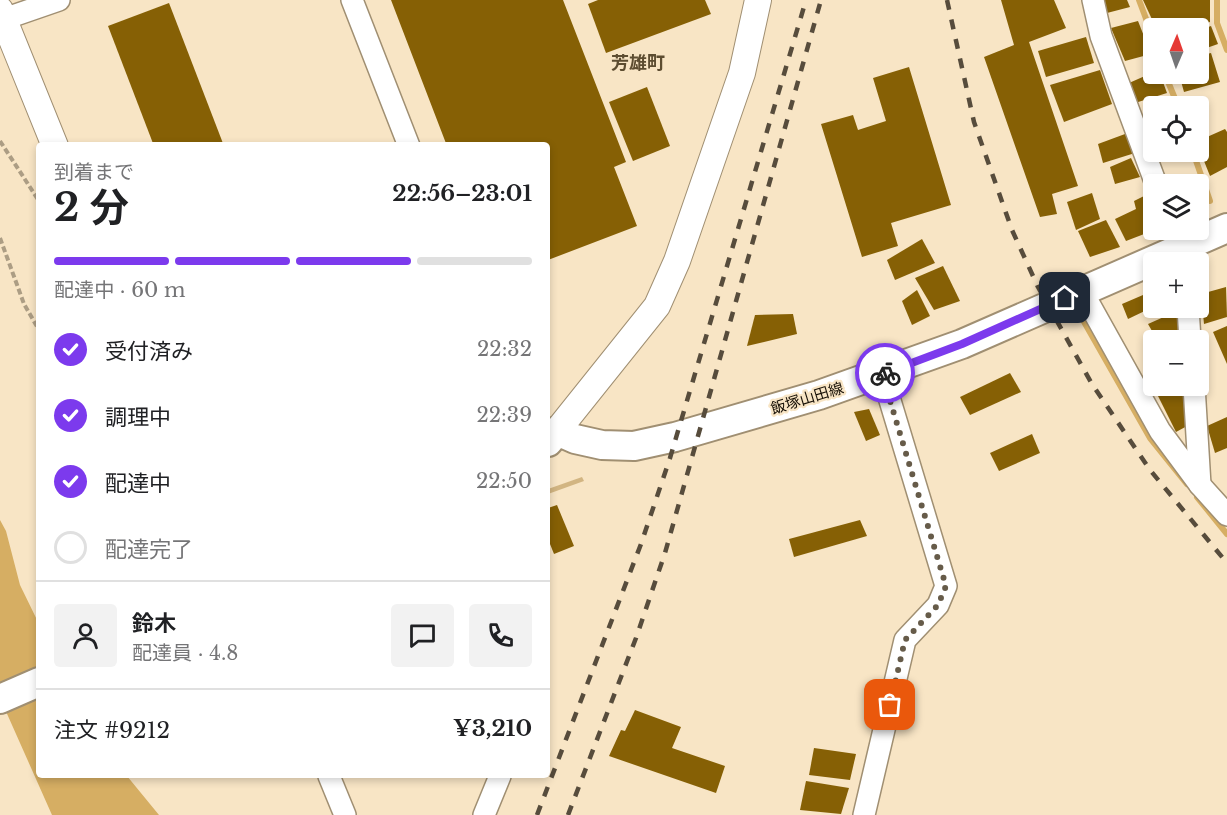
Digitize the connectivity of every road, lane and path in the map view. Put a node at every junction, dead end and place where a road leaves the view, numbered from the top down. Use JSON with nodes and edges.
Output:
{"nodes":[{"id":1,"x":59,"y":0,"type":"edge"},
{"id":2,"x":352,"y":0,"type":"edge"},
{"id":3,"x":758,"y":0,"type":"edge"},
{"id":4,"x":1093,"y":0,"type":"edge"},
{"id":5,"x":2,"y":15,"type":"edge"},
{"id":6,"x":0,"y":141,"type":"edge"},
{"id":7,"x":53,"y":142,"type":"edge"},
{"id":8,"x":406,"y":142,"type":"edge"},
{"id":9,"x":1152,"y":174,"type":"edge"},
{"id":10,"x":36,"y":196,"type":"edge"},
{"id":11,"x":1227,"y":228,"type":"edge"},
{"id":12,"x":0,"y":238,"type":"edge"},
{"id":13,"x":1178,"y":247,"type":"edge"},
{"id":14,"x":1082,"y":291,"type":"junction"},
{"id":15,"x":36,"y":325,"type":"edge"},
{"id":16,"x":882,"y":374,"type":"junction"},
{"id":17,"x":1195,"y":396,"type":"edge"},
{"id":18,"x":551,"y":433,"type":"edge"},
{"id":19,"x":1200,"y":485,"type":"junction"},
{"id":20,"x":1227,"y":515,"type":"edge"},
{"id":21,"x":36,"y":683,"type":"edge"},
{"id":22,"x":0,"y":699,"type":"edge"},
{"id":23,"x":330,"y":778,"type":"edge"},
{"id":24,"x":499,"y":778,"type":"edge"},
{"id":25,"x":345,"y":815,"type":"edge"},
{"id":26,"x":484,"y":815,"type":"edge"},
{"id":27,"x":864,"y":815,"type":"edge"}],
"edges":[{"from":1,"to":5,"type":"street"},
{"from":2,"to":8,"type":"street"},
{"from":3,"to":18,"type":"street"},
{"from":4,"to":9,"type":"street"},
{"from":5,"to":7,"type":"street"},
{"from":6,"to":10,"type":"path"},
{"from":11,"to":13,"type":"main road","name":"飯塚山田線"},
{"from":12,"to":15,"type":"path"},
{"from":13,"to":14,"type":"main road","name":"飯塚山田線"},
{"from":14,"to":16,"type":"main road","name":"飯塚山田線"},
{"from":14,"to":19,"type":"street"},
{"from":16,"to":18,"type":"main road","name":"飯塚山田線"},
{"from":16,"to":27,"type":"street"},
{"from":17,"to":19,"type":"street"},
{"from":19,"to":20,"type":"street"},
{"from":21,"to":22,"type":"main road"},
{"from":23,"to":25,"type":"street"},
{"from":24,"to":26,"type":"street"}]}
